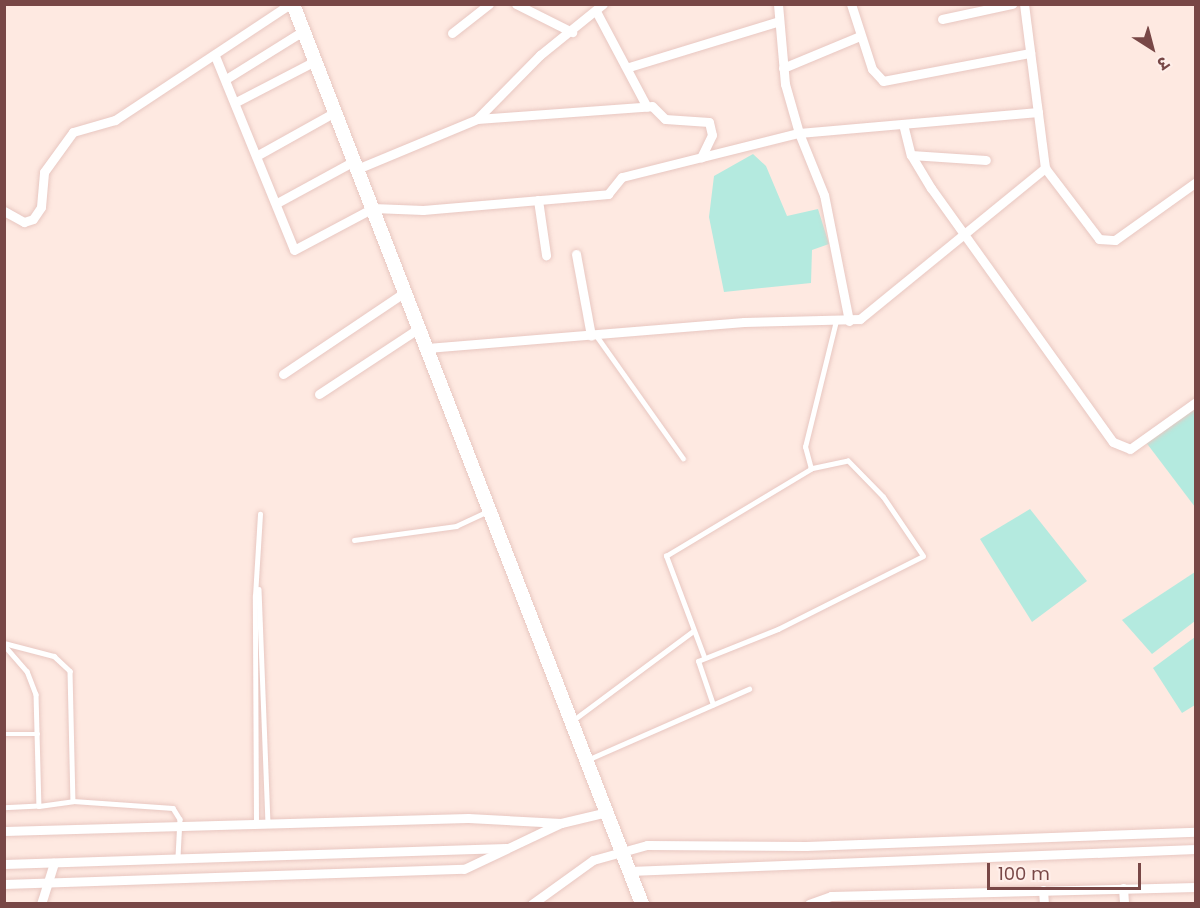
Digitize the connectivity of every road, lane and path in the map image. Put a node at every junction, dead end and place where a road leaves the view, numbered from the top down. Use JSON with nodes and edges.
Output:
{"nodes":[{"id":1,"x":292,"y":4,"type":"edge"},
{"id":2,"x":489,"y":4,"type":"edge"},
{"id":3,"x":516,"y":4,"type":"edge"},
{"id":4,"x":603,"y":4,"type":"edge"},
{"id":5,"x":778,"y":4,"type":"edge"},
{"id":6,"x":851,"y":4,"type":"edge"},
{"id":7,"x":1012,"y":4,"type":"edge"},
{"id":8,"x":1024,"y":4,"type":"edge"},
{"id":9,"x":597,"y":14,"type":"junction"},
{"id":10,"x":942,"y":19,"type":"dead end"},
{"id":11,"x":779,"y":21,"type":"junction"},
{"id":12,"x":303,"y":31,"type":"junction"},
{"id":13,"x":572,"y":32,"type":"junction"},
{"id":14,"x":452,"y":33,"type":"dead end"},
{"id":15,"x":860,"y":36,"type":"junction"},
{"id":16,"x":1030,"y":53,"type":"junction"},
{"id":17,"x":215,"y":56,"type":"junction"},
{"id":18,"x":315,"y":61,"type":"junction"},
{"id":19,"x":629,"y":67,"type":"junction"},
{"id":20,"x":783,"y":68,"type":"junction"},
{"id":21,"x":226,"y":80,"type":"junction"},
{"id":22,"x":236,"y":102,"type":"junction"},
{"id":23,"x":647,"y":106,"type":"junction"},
{"id":24,"x":335,"y":112,"type":"junction"},
{"id":25,"x":1038,"y":112,"type":"junction"},
{"id":26,"x":477,"y":119,"type":"junction"},
{"id":27,"x":903,"y":124,"type":"junction"},
{"id":28,"x":799,"y":133,"type":"junction"},
{"id":29,"x":258,"y":155,"type":"junction"},
{"id":30,"x":911,"y":155,"type":"junction"},
{"id":31,"x":702,"y":158,"type":"junction"},
{"id":32,"x":986,"y":160,"type":"dead end"},
{"id":33,"x":356,"y":165,"type":"junction"},
{"id":34,"x":1045,"y":168,"type":"junction"},
{"id":35,"x":1196,"y":182,"type":"edge"},
{"id":36,"x":538,"y":200,"type":"junction"},
{"id":37,"x":277,"y":203,"type":"junction"},
{"id":38,"x":373,"y":208,"type":"junction"},
{"id":39,"x":4,"y":211,"type":"edge"},
{"id":40,"x":966,"y":237,"type":"junction"},
{"id":41,"x":576,"y":254,"type":"dead end"},
{"id":42,"x":546,"y":255,"type":"dead end"},
{"id":43,"x":405,"y":292,"type":"junction"},
{"id":44,"x":836,"y":321,"type":"junction"},
{"id":45,"x":849,"y":321,"type":"junction"},
{"id":46,"x":419,"y":328,"type":"junction"},
{"id":47,"x":593,"y":335,"type":"junction"},
{"id":48,"x":427,"y":348,"type":"junction"},
{"id":49,"x":283,"y":374,"type":"dead end"},
{"id":50,"x":319,"y":394,"type":"dead end"},
{"id":51,"x":1196,"y":402,"type":"edge"},
{"id":52,"x":683,"y":458,"type":"dead end"},
{"id":53,"x":811,"y":469,"type":"junction"},
{"id":54,"x":490,"y":510,"type":"junction"},
{"id":55,"x":260,"y":514,"type":"dead end"},
{"id":56,"x":354,"y":540,"type":"dead end"},
{"id":57,"x":259,"y":589,"type":"junction"},
{"id":58,"x":693,"y":630,"type":"junction"},
{"id":59,"x":4,"y":644,"type":"edge"},
{"id":60,"x":705,"y":657,"type":"junction"},
{"id":61,"x":749,"y":689,"type":"dead end"},
{"id":62,"x":713,"y":705,"type":"junction"},
{"id":63,"x":572,"y":721,"type":"junction"},
{"id":64,"x":4,"y":734,"type":"edge"},
{"id":65,"x":38,"y":734,"type":"junction"},
{"id":66,"x":587,"y":760,"type":"junction"},
{"id":67,"x":256,"y":770,"type":"junction"},
{"id":68,"x":267,"y":770,"type":"junction"},
{"id":69,"x":73,"y":801,"type":"junction"},
{"id":70,"x":39,"y":806,"type":"junction"},
{"id":71,"x":4,"y":808,"type":"edge"},
{"id":72,"x":607,"y":812,"type":"junction"},
{"id":73,"x":256,"y":822,"type":"junction"},
{"id":74,"x":268,"y":822,"type":"junction"},
{"id":75,"x":561,"y":823,"type":"junction"},
{"id":76,"x":180,"y":825,"type":"junction"},
{"id":77,"x":4,"y":831,"type":"edge"},
{"id":78,"x":1196,"y":832,"type":"edge"},
{"id":79,"x":508,"y":848,"type":"junction"},
{"id":80,"x":621,"y":849,"type":"junction"},
{"id":81,"x":1196,"y":849,"type":"edge"},
{"id":82,"x":177,"y":858,"type":"junction"},
{"id":83,"x":54,"y":863,"type":"junction"},
{"id":84,"x":4,"y":864,"type":"edge"},
{"id":85,"x":629,"y":871,"type":"junction"},
{"id":86,"x":48,"y":882,"type":"junction"},
{"id":87,"x":4,"y":884,"type":"edge"},
{"id":88,"x":1196,"y":887,"type":"edge"},
{"id":89,"x":1123,"y":888,"type":"junction"},
{"id":90,"x":1043,"y":890,"type":"junction"},
{"id":91,"x":40,"y":903,"type":"edge"},
{"id":92,"x":532,"y":903,"type":"edge"},
{"id":93,"x":640,"y":903,"type":"edge"},
{"id":94,"x":809,"y":903,"type":"edge"},
{"id":95,"x":1044,"y":903,"type":"edge"},
{"id":96,"x":1124,"y":903,"type":"edge"}],
"edges":[{"from":1,"to":12,"type":"street"},
{"from":1,"to":17,"type":"street"},
{"from":2,"to":14,"type":"street"},
{"from":3,"to":13,"type":"street"},
{"from":4,"to":9,"type":"street"},
{"from":5,"to":11,"type":"street"},
{"from":6,"to":15,"type":"street"},
{"from":7,"to":10,"type":"street"},
{"from":8,"to":16,"type":"street"},
{"from":9,"to":13,"type":"street"},
{"from":9,"to":19,"type":"street"},
{"from":11,"to":19,"type":"street"},
{"from":11,"to":20,"type":"street"},
{"from":12,"to":18,"type":"street"},
{"from":12,"to":21,"type":"street"},
{"from":13,"to":26,"type":"street"},
{"from":15,"to":16,"type":"street"},
{"from":15,"to":20,"type":"street"},
{"from":16,"to":25,"type":"street"},
{"from":17,"to":21,"type":"street"},
{"from":17,"to":39,"type":"street"},
{"from":18,"to":22,"type":"street"},
{"from":18,"to":24,"type":"street"},
{"from":19,"to":23,"type":"street"},
{"from":20,"to":28,"type":"street"},
{"from":21,"to":22,"type":"street"},
{"from":22,"to":29,"type":"street"},
{"from":23,"to":26,"type":"street"},
{"from":23,"to":31,"type":"street"},
{"from":24,"to":29,"type":"street"},
{"from":24,"to":33,"type":"street"},
{"from":25,"to":27,"type":"street"},
{"from":25,"to":34,"type":"street"},
{"from":26,"to":33,"type":"street"},
{"from":27,"to":28,"type":"street"},
{"from":27,"to":30,"type":"street"},
{"from":28,"to":31,"type":"street"},
{"from":28,"to":45,"type":"street"},
{"from":29,"to":37,"type":"street"},
{"from":30,"to":32,"type":"street"},
{"from":30,"to":40,"type":"street"},
{"from":31,"to":36,"type":"street"},
{"from":33,"to":37,"type":"street"},
{"from":33,"to":38,"type":"street"},
{"from":34,"to":35,"type":"street"},
{"from":34,"to":40,"type":"street"},
{"from":36,"to":38,"type":"street"},
{"from":36,"to":42,"type":"street"},
{"from":37,"to":38,"type":"street"},
{"from":38,"to":43,"type":"street"},
{"from":40,"to":45,"type":"street"},
{"from":40,"to":51,"type":"street"},
{"from":41,"to":47,"type":"street"},
{"from":43,"to":46,"type":"street"},
{"from":43,"to":49,"type":"street"},
{"from":44,"to":45,"type":"street"},
{"from":44,"to":47,"type":"street"},
{"from":44,"to":53,"type":"lane"},
{"from":46,"to":48,"type":"street"},
{"from":46,"to":50,"type":"street"},
{"from":47,"to":48,"type":"street"},
{"from":47,"to":52,"type":"lane"},
{"from":48,"to":54,"type":"street"},
{"from":53,"to":58,"type":"lane"},
{"from":53,"to":60,"type":"lane"},
{"from":54,"to":56,"type":"lane"},
{"from":54,"to":63,"type":"street"},
{"from":55,"to":57,"type":"lane"},
{"from":57,"to":67,"type":"lane"},
{"from":57,"to":68,"type":"lane"},
{"from":58,"to":60,"type":"lane"},
{"from":58,"to":63,"type":"lane"},
{"from":59,"to":65,"type":"lane"},
{"from":59,"to":69,"type":"lane"},
{"from":60,"to":62,"type":"lane"},
{"from":61,"to":62,"type":"lane"},
{"from":62,"to":66,"type":"lane"},
{"from":63,"to":66,"type":"street"},
{"from":64,"to":65,"type":"lane"},
{"from":65,"to":70,"type":"lane"},
{"from":66,"to":72,"type":"street"},
{"from":67,"to":68,"type":"lane"},
{"from":67,"to":73,"type":"lane"},
{"from":68,"to":74,"type":"lane"},
{"from":69,"to":70,"type":"lane"},
{"from":69,"to":76,"type":"lane"},
{"from":70,"to":71,"type":"lane"},
{"from":72,"to":75,"type":"street"},
{"from":72,"to":80,"type":"street"},
{"from":73,"to":74,"type":"street"},
{"from":73,"to":76,"type":"street"},
{"from":74,"to":75,"type":"street"},
{"from":75,"to":79,"type":"street"},
{"from":76,"to":77,"type":"street"},
{"from":76,"to":82,"type":"lane"},
{"from":78,"to":80,"type":"street"},
{"from":79,"to":82,"type":"street"},
{"from":79,"to":86,"type":"street"},
{"from":80,"to":85,"type":"street"},
{"from":80,"to":92,"type":"street"},
{"from":81,"to":85,"type":"street"},
{"from":82,"to":83,"type":"street"},
{"from":83,"to":84,"type":"street"},
{"from":83,"to":86,"type":"street"},
{"from":85,"to":93,"type":"street"},
{"from":86,"to":87,"type":"street"},
{"from":86,"to":91,"type":"street"},
{"from":88,"to":89,"type":"street"},
{"from":89,"to":90,"type":"street"},
{"from":89,"to":96,"type":"street"},
{"from":90,"to":94,"type":"street"},
{"from":90,"to":95,"type":"street"}]}
